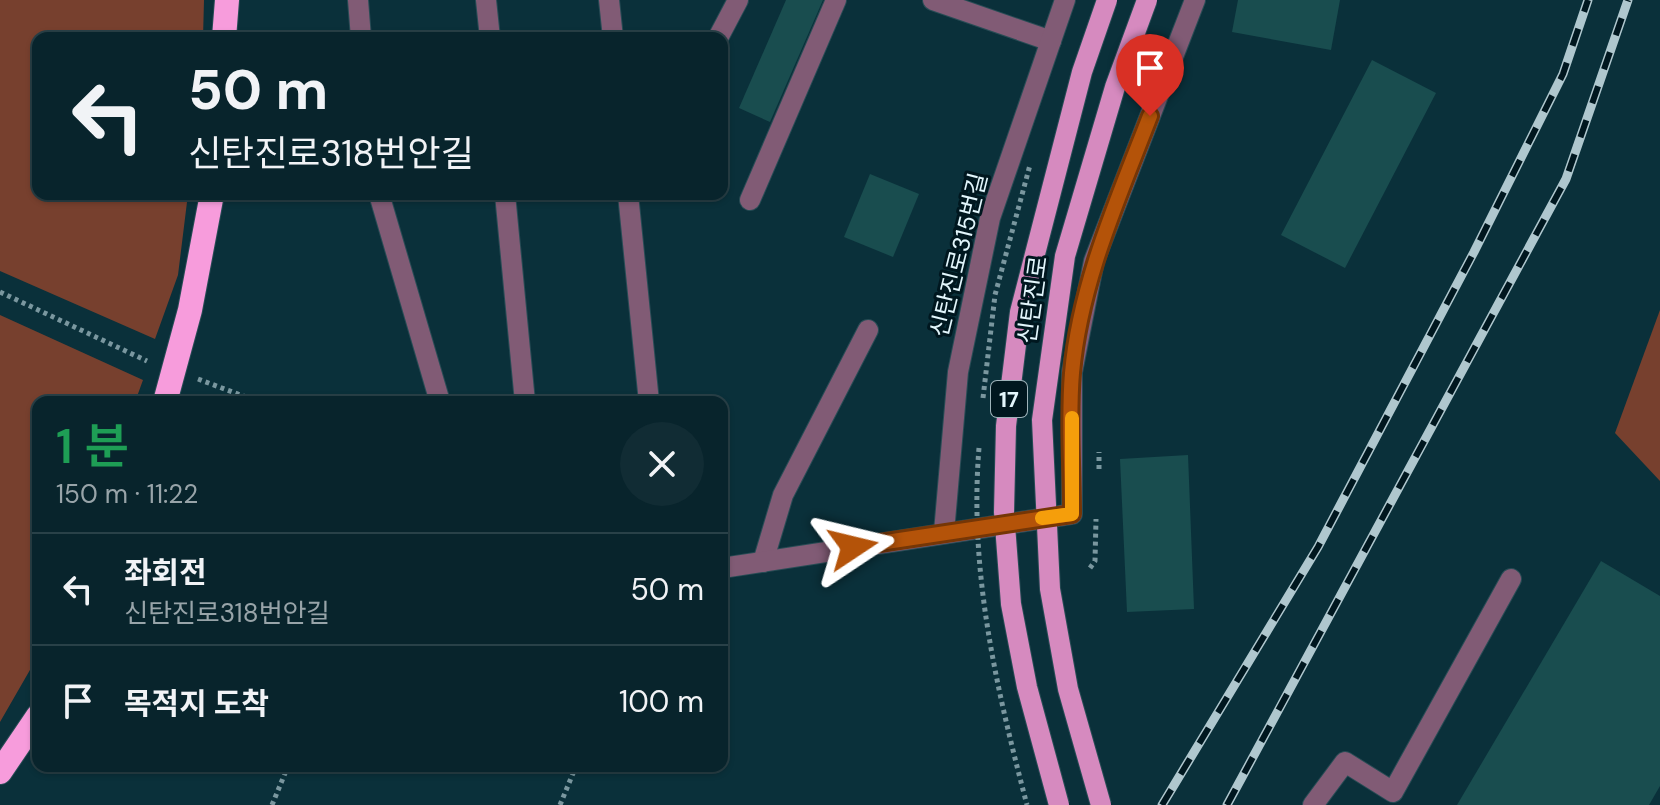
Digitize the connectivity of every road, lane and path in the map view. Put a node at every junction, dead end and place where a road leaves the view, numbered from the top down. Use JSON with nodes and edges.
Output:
{"nodes":[{"id":1,"x":227,"y":0,"type":"edge"},
{"id":2,"x":358,"y":0,"type":"edge"},
{"id":3,"x":486,"y":0,"type":"edge"},
{"id":4,"x":609,"y":0,"type":"edge"},
{"id":5,"x":738,"y":0,"type":"edge"},
{"id":6,"x":836,"y":0,"type":"edge"},
{"id":7,"x":933,"y":0,"type":"edge"},
{"id":8,"x":1065,"y":0,"type":"edge"},
{"id":9,"x":1107,"y":0,"type":"edge"},
{"id":10,"x":1147,"y":0,"type":"edge"},
{"id":11,"x":1195,"y":0,"type":"edge"},
{"id":12,"x":224,"y":32,"type":"edge"},
{"id":13,"x":361,"y":32,"type":"edge"},
{"id":14,"x":489,"y":32,"type":"edge"},
{"id":15,"x":612,"y":32,"type":"edge"},
{"id":16,"x":721,"y":32,"type":"edge"},
{"id":17,"x":1051,"y":41,"type":"junction"},
{"id":18,"x":211,"y":200,"type":"edge"},
{"id":19,"x":381,"y":200,"type":"edge"},
{"id":20,"x":506,"y":200,"type":"edge"},
{"id":21,"x":629,"y":200,"type":"edge"},
{"id":22,"x":750,"y":200,"type":"dead end"},
{"id":23,"x":0,"y":292,"type":"edge"},
{"id":24,"x":868,"y":330,"type":"dead end"},
{"id":25,"x":147,"y":361,"type":"dead end"},
{"id":26,"x":193,"y":377,"type":"dead end"},
{"id":27,"x":167,"y":396,"type":"edge"},
{"id":28,"x":243,"y":396,"type":"edge"},
{"id":29,"x":438,"y":396,"type":"edge"},
{"id":30,"x":524,"y":396,"type":"edge"},
{"id":31,"x":648,"y":396,"type":"edge"},
{"id":32,"x":944,"y":532,"type":"junction"},
{"id":33,"x":763,"y":562,"type":"junction"},
{"id":34,"x":728,"y":567,"type":"edge"},
{"id":35,"x":1511,"y":579,"type":"dead end"},
{"id":36,"x":32,"y":725,"type":"edge"},
{"id":37,"x":0,"y":772,"type":"edge"},
{"id":38,"x":286,"y":772,"type":"edge"},
{"id":39,"x":574,"y":772,"type":"edge"},
{"id":40,"x":1390,"y":799,"type":"edge"},
{"id":41,"x":272,"y":805,"type":"edge"},
{"id":42,"x":560,"y":805,"type":"edge"},
{"id":43,"x":1059,"y":805,"type":"edge"},
{"id":44,"x":1101,"y":805,"type":"edge"},
{"id":45,"x":1313,"y":805,"type":"edge"}],
"edges":[{"from":1,"to":12,"type":"highway"},
{"from":2,"to":13,"type":"street"},
{"from":3,"to":14,"type":"street"},
{"from":4,"to":15,"type":"street"},
{"from":5,"to":16,"type":"street"},
{"from":6,"to":22,"type":"street"},
{"from":7,"to":17,"type":"street"},
{"from":8,"to":17,"type":"street","name":"신탄진로315번길"},
{"from":9,"to":43,"type":"main road","name":"신탄진로","number":"17","bridge":true},
{"from":10,"to":44,"type":"main road","name":"신탄진로","number":"17","bridge":true},
{"from":11,"to":32,"type":"street"},
{"from":17,"to":32,"type":"street","name":"신탄진로315번길"},
{"from":18,"to":27,"type":"highway"},
{"from":19,"to":29,"type":"street"},
{"from":20,"to":30,"type":"street"},
{"from":21,"to":31,"type":"street"},
{"from":23,"to":25,"type":"path"},
{"from":24,"to":33,"type":"street"},
{"from":26,"to":28,"type":"path"},
{"from":32,"to":33,"type":"street"},
{"from":33,"to":34,"type":"street"},
{"from":35,"to":40,"type":"street"},
{"from":36,"to":37,"type":"highway"},
{"from":38,"to":41,"type":"path"},
{"from":39,"to":42,"type":"path"},
{"from":40,"to":45,"type":"street"}]}
